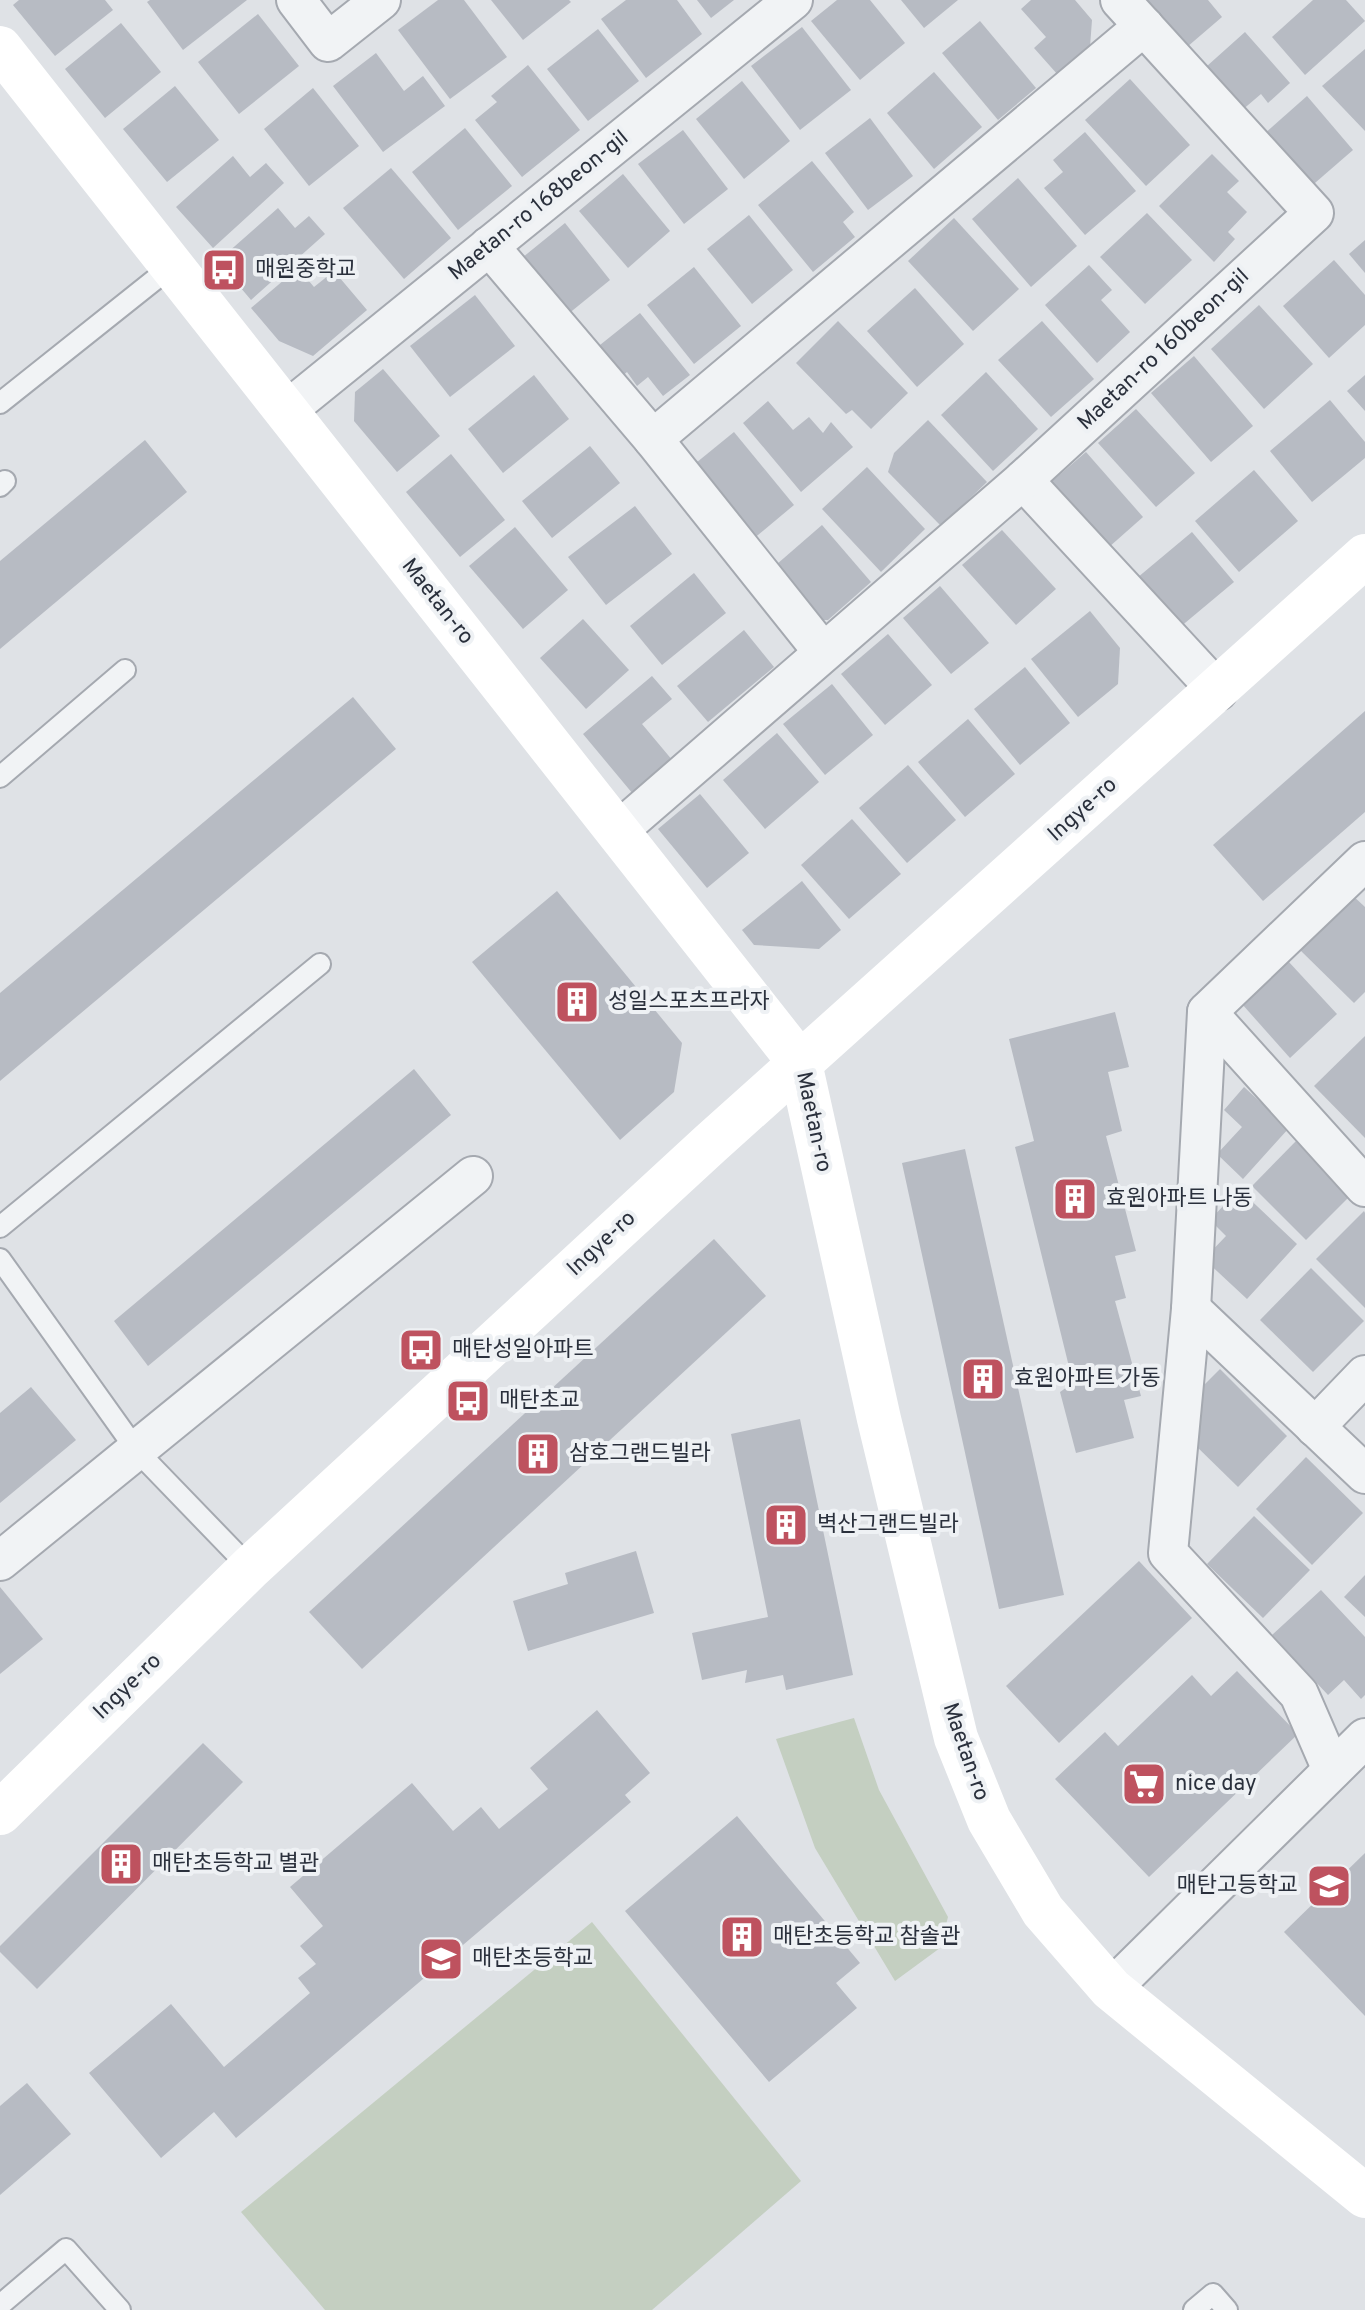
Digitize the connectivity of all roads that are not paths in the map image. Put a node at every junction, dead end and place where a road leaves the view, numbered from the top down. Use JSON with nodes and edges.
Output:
{"nodes":[{"id":1,"x":296,"y":0,"type":"edge"},
{"id":2,"x":381,"y":0,"type":"edge"},
{"id":3,"x":793,"y":0,"type":"edge"},
{"id":4,"x":1132,"y":13,"type":"edge"},
{"id":5,"x":0,"y":48,"type":"edge"},
{"id":6,"x":489,"y":246,"type":"junction"},
{"id":7,"x":172,"y":266,"type":"junction"},
{"id":8,"x":0,"y":403,"type":"edge"},
{"id":9,"x":286,"y":411,"type":"junction"},
{"id":10,"x":653,"y":439,"type":"junction"},
{"id":11,"x":1023,"y":480,"type":"junction"},
{"id":12,"x":1363,"y":562,"type":"edge"},
{"id":13,"x":823,"y":652,"type":"junction"},
{"id":14,"x":125,"y":670,"type":"dead end"},
{"id":15,"x":1218,"y":691,"type":"junction"},
{"id":16,"x":0,"y":777,"type":"edge"},
{"id":17,"x":618,"y":831,"type":"junction"},
{"id":18,"x":1361,"y":872,"type":"edge"},
{"id":19,"x":320,"y":964,"type":"dead end"},
{"id":20,"x":1207,"y":1012,"type":"junction"},
{"id":21,"x":800,"y":1063,"type":"junction"},
{"id":22,"x":473,"y":1176,"type":"dead end"},
{"id":23,"x":1365,"y":1187,"type":"edge"},
{"id":24,"x":0,"y":1227,"type":"edge"},
{"id":25,"x":0,"y":1259,"type":"edge"},
{"id":26,"x":1191,"y":1309,"type":"junction"},
{"id":27,"x":1365,"y":1375,"type":"edge"},
{"id":28,"x":1315,"y":1427,"type":"junction"},
{"id":29,"x":137,"y":1451,"type":"junction"},
{"id":30,"x":1365,"y":1474,"type":"edge"},
{"id":31,"x":0,"y":1561,"type":"edge"},
{"id":32,"x":250,"y":1568,"type":"junction"},
{"id":33,"x":1365,"y":1738,"type":"edge"},
{"id":34,"x":1332,"y":1770,"type":"junction"},
{"id":35,"x":0,"y":1813,"type":"edge"},
{"id":36,"x":1111,"y":1989,"type":"junction"},
{"id":37,"x":1365,"y":2196,"type":"edge"},
{"id":38,"x":0,"y":2305,"type":"edge"},
{"id":39,"x":120,"y":2310,"type":"edge"},
{"id":40,"x":1194,"y":2310,"type":"edge"},
{"id":41,"x":1227,"y":2310,"type":"edge"}],
"edges":[{"from":1,"to":2,"type":"street"},
{"from":3,"to":6,"type":"street","name":"Maetan-ro 168beon-gil"},
{"from":4,"to":10,"type":"street","name":"Maetan-ro 160beon-gil"},
{"from":4,"to":11,"type":"street","name":"Maetan-ro 160beon-gil"},
{"from":5,"to":7,"type":"street","name":"Maetan-ro"},
{"from":6,"to":9,"type":"street","name":"Maetan-ro 168beon-gil"},
{"from":6,"to":10,"type":"street"},
{"from":7,"to":8,"type":"lane"},
{"from":7,"to":9,"type":"street","name":"Maetan-ro"},
{"from":9,"to":17,"type":"street","name":"Maetan-ro"},
{"from":10,"to":13,"type":"street"},
{"from":11,"to":13,"type":"street","name":"Maetan-ro 160beon-gil"},
{"from":11,"to":15,"type":"street"},
{"from":12,"to":15,"type":"street","name":"Ingye-ro"},
{"from":13,"to":17,"type":"street","name":"Maetan-ro 160beon-gil"},
{"from":14,"to":16,"type":"lane"},
{"from":15,"to":21,"type":"street","name":"Ingye-ro"},
{"from":17,"to":21,"type":"street","name":"Maetan-ro"},
{"from":18,"to":20,"type":"street"},
{"from":19,"to":24,"type":"lane"},
{"from":20,"to":23,"type":"street"},
{"from":20,"to":26,"type":"street"},
{"from":21,"to":32,"type":"street","name":"Ingye-ro"},
{"from":21,"to":36,"type":"street","name":"Maetan-ro"},
{"from":22,"to":29,"type":"street"},
{"from":25,"to":29,"type":"lane"},
{"from":26,"to":28,"type":"street"},
{"from":26,"to":34,"type":"street"},
{"from":27,"to":28,"type":"street"},
{"from":28,"to":30,"type":"street"},
{"from":29,"to":31,"type":"street"},
{"from":29,"to":32,"type":"lane"},
{"from":32,"to":35,"type":"street","name":"Ingye-ro"},
{"from":33,"to":34,"type":"street"},
{"from":34,"to":36,"type":"street"},
{"from":36,"to":37,"type":"street","name":"Maetan-ro"},
{"from":38,"to":39,"type":"lane"},
{"from":40,"to":41,"type":"lane"}]}
